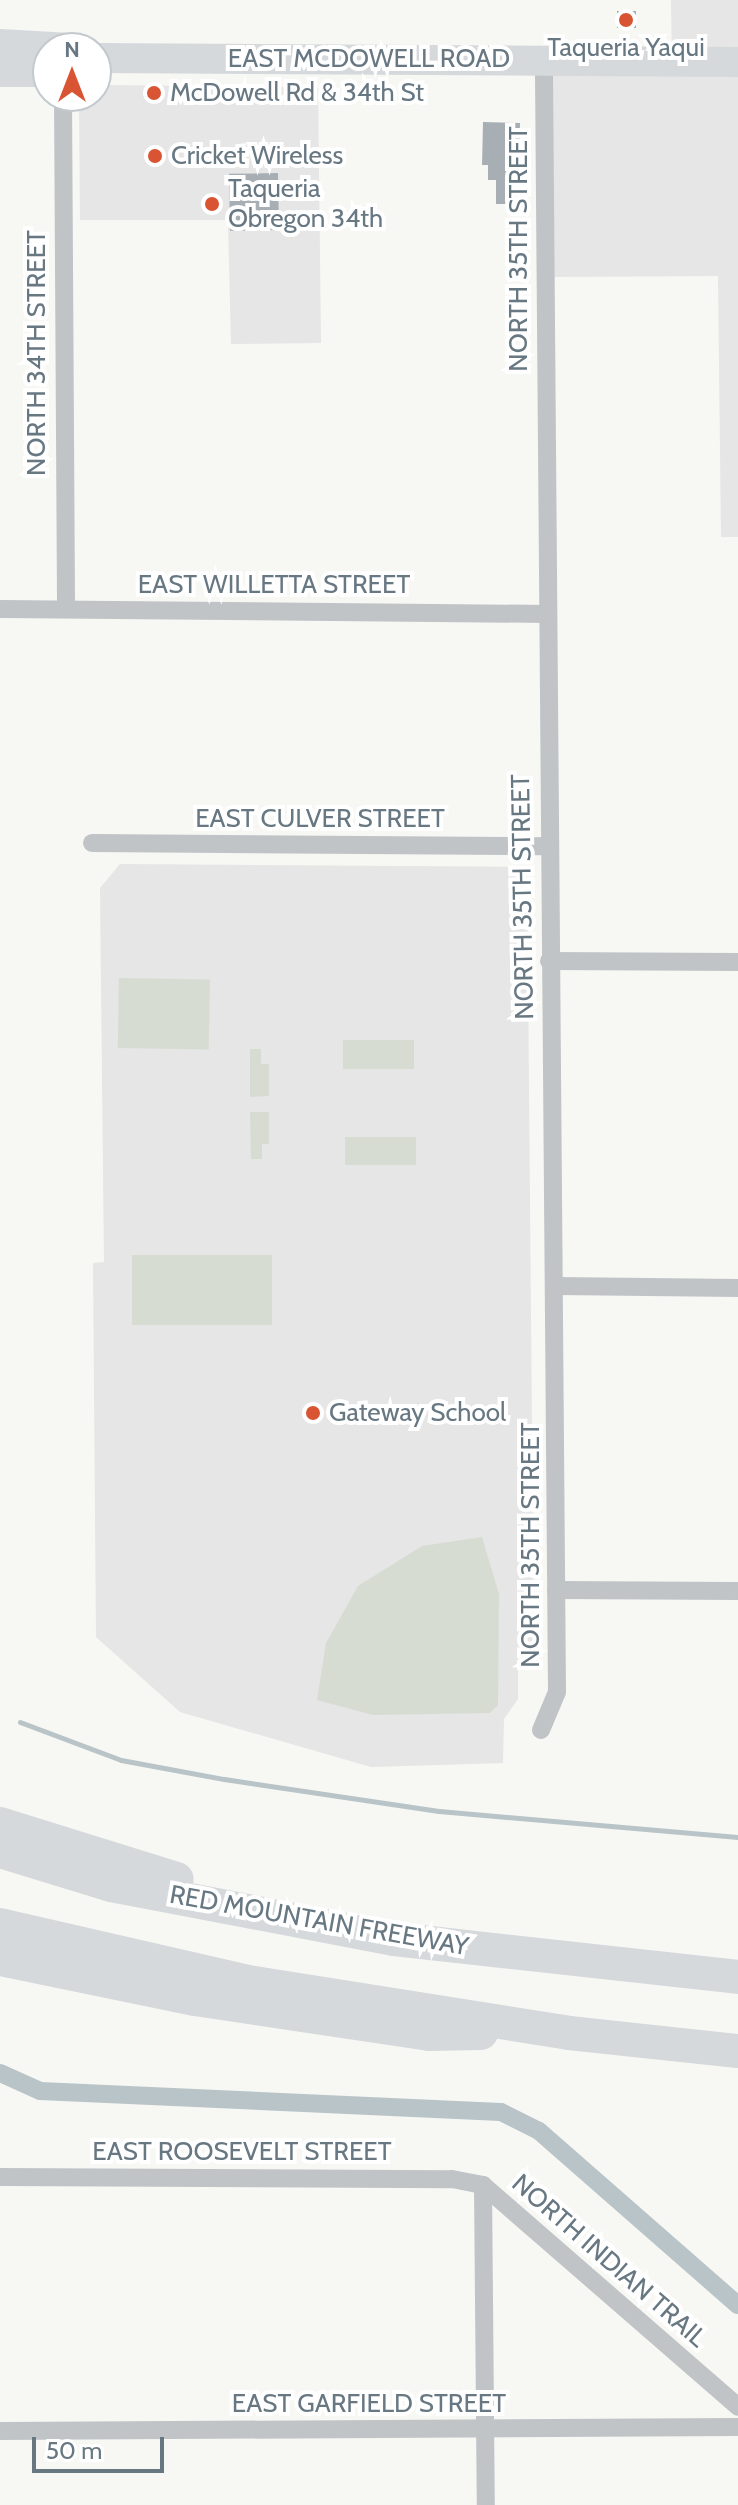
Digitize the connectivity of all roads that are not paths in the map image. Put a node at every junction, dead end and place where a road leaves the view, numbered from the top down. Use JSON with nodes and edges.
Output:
{"nodes":[{"id":1,"x":0,"y":44,"type":"edge"},
{"id":2,"x":32,"y":45,"type":"edge"},
{"id":3,"x":112,"y":58,"type":"edge"},
{"id":4,"x":544,"y":60,"type":"junction"},
{"id":5,"x":738,"y":62,"type":"edge"},
{"id":6,"x":0,"y":72,"type":"edge"},
{"id":7,"x":32,"y":72,"type":"edge"},
{"id":8,"x":63,"y":112,"type":"edge"},
{"id":9,"x":0,"y":609,"type":"edge"},
{"id":10,"x":66,"y":609,"type":"junction"},
{"id":11,"x":547,"y":614,"type":"junction"},
{"id":12,"x":92,"y":843,"type":"dead end"},
{"id":13,"x":548,"y":846,"type":"junction"},
{"id":14,"x":549,"y":961,"type":"junction"},
{"id":15,"x":738,"y":962,"type":"edge"},
{"id":16,"x":556,"y":1286,"type":"junction"},
{"id":17,"x":738,"y":1288,"type":"edge"},
{"id":18,"x":556,"y":1590,"type":"junction"},
{"id":19,"x":738,"y":1591,"type":"edge"},
{"id":20,"x":541,"y":1730,"type":"dead end"},
{"id":21,"x":0,"y":1824,"type":"edge"},
{"id":22,"x":21,"y":1849,"type":"edge"},
{"id":23,"x":11,"y":1944,"type":"edge"},
{"id":24,"x":738,"y":1977,"type":"edge"},
{"id":25,"x":738,"y":2051,"type":"edge"},
{"id":26,"x":0,"y":2177,"type":"edge"},
{"id":27,"x":483,"y":2185,"type":"junction"},
{"id":28,"x":738,"y":2407,"type":"edge"},
{"id":29,"x":738,"y":2427,"type":"edge"},
{"id":30,"x":0,"y":2431,"type":"edge"},
{"id":31,"x":485,"y":2431,"type":"junction"},
{"id":32,"x":486,"y":2505,"type":"edge"}],
"edges":[{"from":1,"to":2,"type":"main road"},
{"from":3,"to":4,"type":"main road","name":"EAST MCDOWELL ROAD"},
{"from":4,"to":5,"type":"main road","name":"EAST MCDOWELL ROAD"},
{"from":4,"to":11,"type":"street","name":"NORTH 35TH STREET"},
{"from":6,"to":7,"type":"main road"},
{"from":8,"to":10,"type":"street","name":"NORTH 34TH STREET"},
{"from":9,"to":10,"type":"street","name":"EAST WILLETTA STREET"},
{"from":10,"to":11,"type":"street","name":"EAST WILLETTA STREET"},
{"from":11,"to":13,"type":"street","name":"NORTH 35TH STREET"},
{"from":12,"to":13,"type":"street","name":"EAST CULVER STREET"},
{"from":13,"to":14,"type":"street","name":"NORTH 35TH STREET"},
{"from":14,"to":15,"type":"street"},
{"from":14,"to":16,"type":"street","name":"NORTH 35TH STREET"},
{"from":16,"to":17,"type":"street"},
{"from":16,"to":18,"type":"street","name":"NORTH 35TH STREET"},
{"from":18,"to":19,"type":"street"},
{"from":18,"to":20,"type":"street","name":"NORTH 35TH STREET"},
{"from":21,"to":22,"type":"highway"},
{"from":22,"to":24,"type":"highway"},
{"from":23,"to":25,"type":"highway"},
{"from":26,"to":27,"type":"street","name":"EAST ROOSEVELT STREET"},
{"from":27,"to":28,"type":"street","name":"NORTH INDIAN TRAIL"},
{"from":27,"to":31,"type":"street"},
{"from":29,"to":31,"type":"street","name":"EAST GARFIELD STREET"},
{"from":30,"to":31,"type":"street","name":"EAST GARFIELD STREET"},
{"from":31,"to":32,"type":"street"}]}
